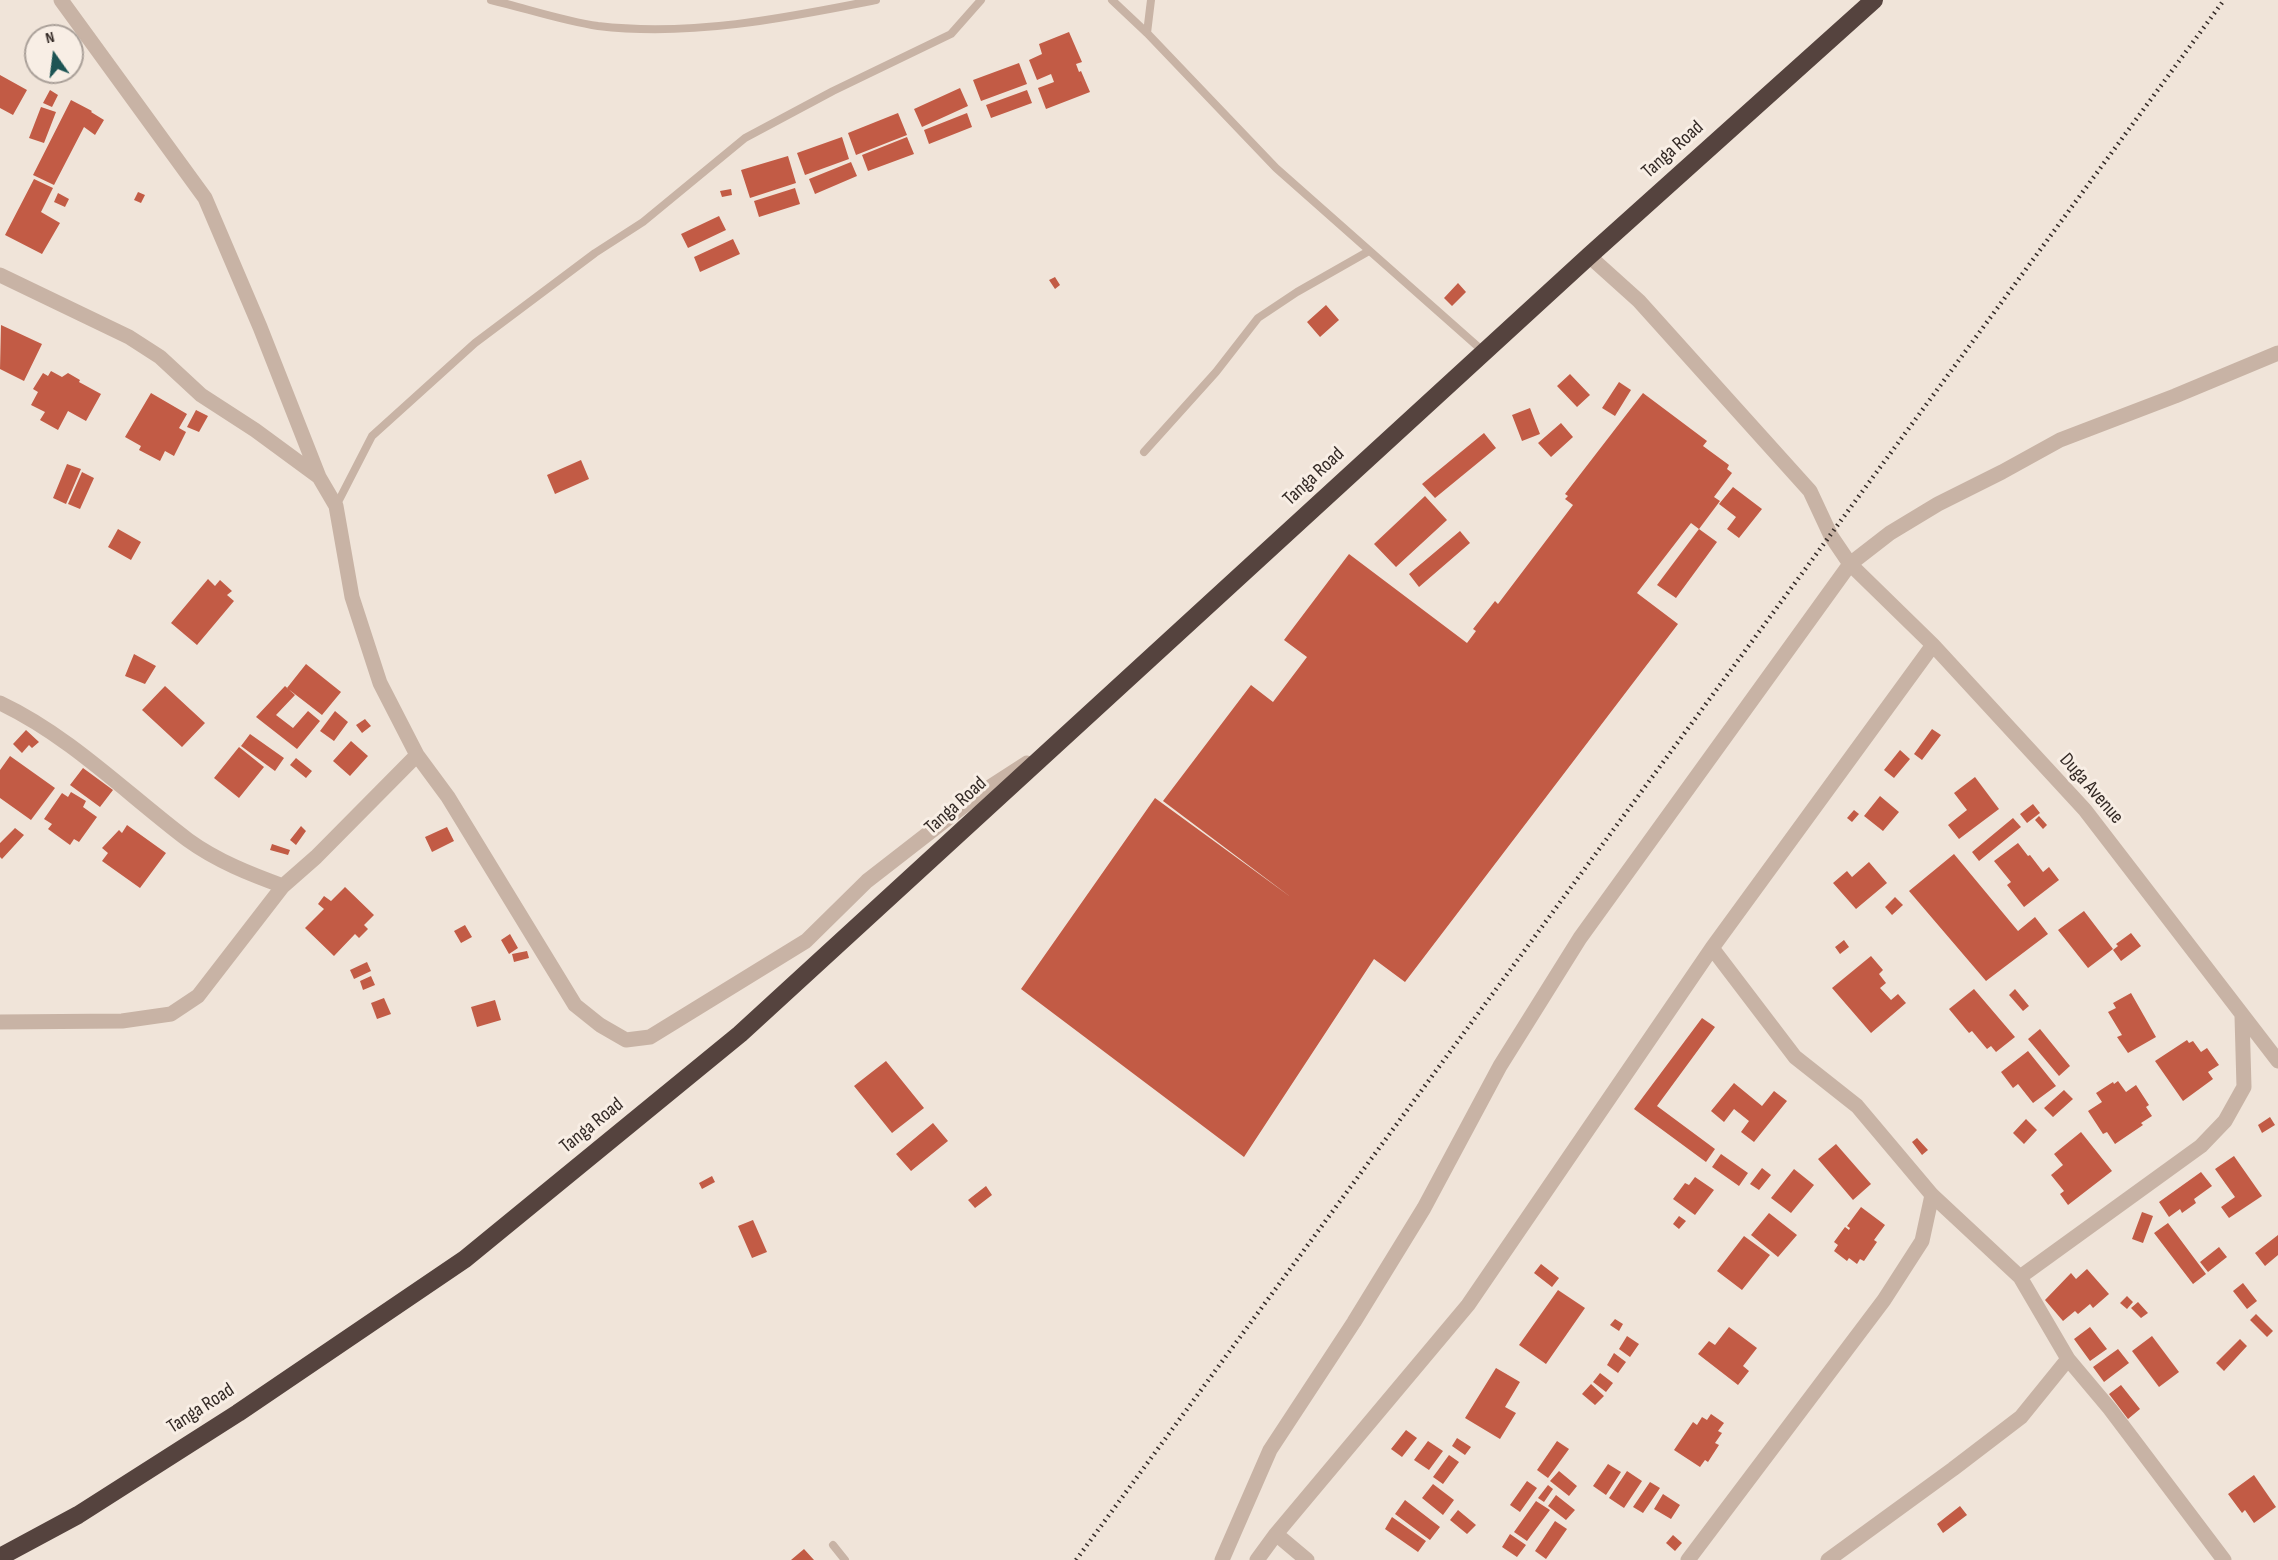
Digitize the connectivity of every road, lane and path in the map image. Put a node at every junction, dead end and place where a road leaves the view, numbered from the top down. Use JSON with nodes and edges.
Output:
{"nodes":[{"id":1,"x":61,"y":0,"type":"edge"},
{"id":2,"x":491,"y":0,"type":"edge"},
{"id":3,"x":876,"y":0,"type":"edge"},
{"id":4,"x":981,"y":0,"type":"edge"},
{"id":5,"x":1112,"y":0,"type":"edge"},
{"id":6,"x":1151,"y":0,"type":"edge"},
{"id":7,"x":1874,"y":0,"type":"edge"},
{"id":8,"x":1147,"y":33,"type":"junction"},
{"id":9,"x":1369,"y":251,"type":"junction"},
{"id":10,"x":1589,"y":256,"type":"junction"},
{"id":11,"x":0,"y":275,"type":"edge"},
{"id":12,"x":1484,"y":352,"type":"junction"},
{"id":13,"x":2278,"y":353,"type":"edge"},
{"id":14,"x":1144,"y":452,"type":"dead end"},
{"id":15,"x":319,"y":477,"type":"junction"},
{"id":16,"x":336,"y":506,"type":"junction"},
{"id":17,"x":1850,"y":564,"type":"junction"},
{"id":18,"x":1933,"y":645,"type":"junction"},
{"id":19,"x":0,"y":703,"type":"edge"},
{"id":20,"x":1055,"y":746,"type":"junction"},
{"id":21,"x":417,"y":755,"type":"junction"},
{"id":22,"x":283,"y":886,"type":"junction"},
{"id":23,"x":1712,"y":948,"type":"junction"},
{"id":24,"x":2242,"y":1016,"type":"junction"},
{"id":25,"x":0,"y":1022,"type":"edge"},
{"id":26,"x":2278,"y":1061,"type":"edge"},
{"id":27,"x":1932,"y":1195,"type":"junction"},
{"id":28,"x":2020,"y":1276,"type":"junction"},
{"id":29,"x":2068,"y":1359,"type":"junction"},
{"id":30,"x":1276,"y":1534,"type":"junction"},
{"id":31,"x":833,"y":1545,"type":"dead end"},
{"id":32,"x":0,"y":1557,"type":"edge"},
{"id":33,"x":845,"y":1560,"type":"edge"},
{"id":34,"x":1222,"y":1560,"type":"edge"},
{"id":35,"x":1257,"y":1560,"type":"edge"},
{"id":36,"x":1307,"y":1560,"type":"edge"},
{"id":37,"x":1688,"y":1560,"type":"edge"},
{"id":38,"x":1828,"y":1560,"type":"edge"},
{"id":39,"x":2224,"y":1560,"type":"edge"}],
"edges":[{"from":1,"to":15,"type":"street"},
{"from":2,"to":3,"type":"lane"},
{"from":4,"to":16,"type":"lane"},
{"from":5,"to":8,"type":"lane"},
{"from":6,"to":8,"type":"lane"},
{"from":7,"to":10,"type":"highway","name":"Tanga Road"},
{"from":8,"to":9,"type":"lane"},
{"from":9,"to":12,"type":"lane"},
{"from":9,"to":14,"type":"lane"},
{"from":10,"to":12,"type":"highway","name":"Tanga Road"},
{"from":10,"to":17,"type":"street","name":"Duga Avenue"},
{"from":11,"to":15,"type":"street"},
{"from":12,"to":20,"type":"highway","name":"Tanga Road"},
{"from":13,"to":17,"type":"street"},
{"from":15,"to":16,"type":"street"},
{"from":16,"to":21,"type":"street"},
{"from":17,"to":18,"type":"street","name":"Duga Avenue"},
{"from":17,"to":34,"type":"street"},
{"from":18,"to":23,"type":"street"},
{"from":18,"to":24,"type":"street","name":"Duga Avenue"},
{"from":19,"to":22,"type":"street"},
{"from":20,"to":21,"type":"street"},
{"from":20,"to":32,"type":"highway","name":"Tanga Road"},
{"from":21,"to":22,"type":"street"},
{"from":22,"to":25,"type":"street"},
{"from":23,"to":27,"type":"street"},
{"from":23,"to":30,"type":"street"},
{"from":24,"to":26,"type":"street","name":"Duga Avenue"},
{"from":24,"to":28,"type":"street"},
{"from":27,"to":28,"type":"street"},
{"from":27,"to":37,"type":"street"},
{"from":28,"to":29,"type":"street"},
{"from":29,"to":38,"type":"street"},
{"from":29,"to":39,"type":"street"},
{"from":30,"to":35,"type":"street"},
{"from":30,"to":36,"type":"street"},
{"from":31,"to":33,"type":"lane"}]}
